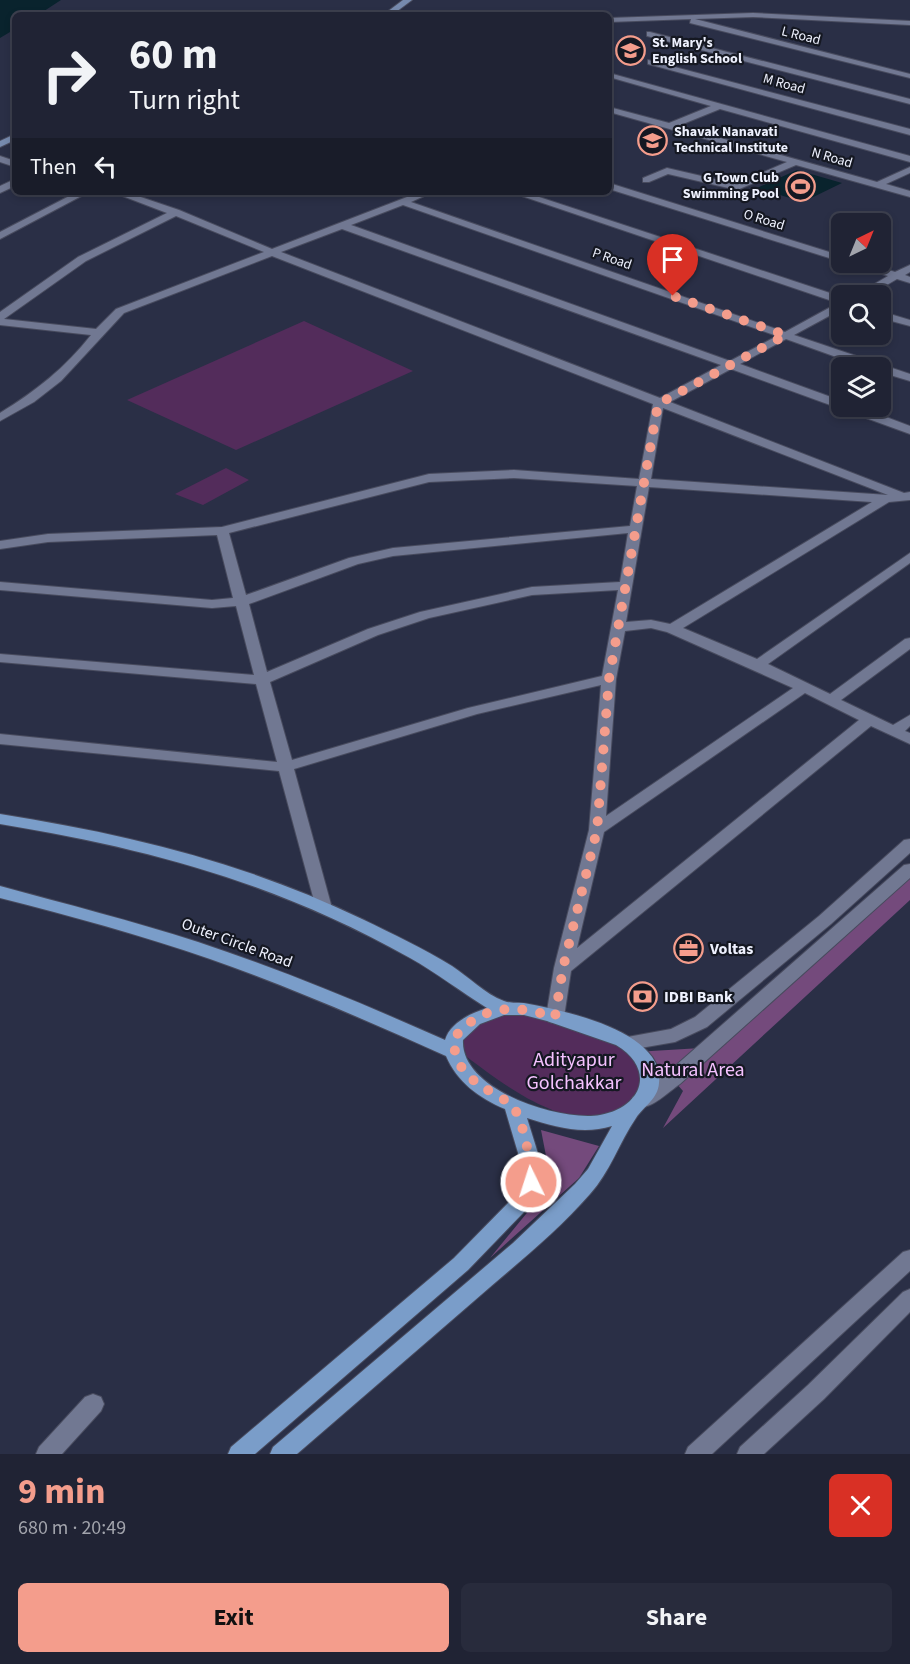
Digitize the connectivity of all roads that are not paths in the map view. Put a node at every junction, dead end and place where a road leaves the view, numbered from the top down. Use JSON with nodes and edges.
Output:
{"nodes":[{"id":1,"x":412,"y":4,"type":"edge"},
{"id":2,"x":394,"y":12,"type":"edge"},
{"id":3,"x":751,"y":18,"type":"junction"},
{"id":4,"x":687,"y":20,"type":"junction"},
{"id":5,"x":612,"y":22,"type":"edge"},
{"id":6,"x":612,"y":22,"type":"edge"},
{"id":7,"x":910,"y":24,"type":"edge"},
{"id":8,"x":650,"y":34,"type":"dead end"},
{"id":9,"x":755,"y":38,"type":"junction"},
{"id":10,"x":651,"y":62,"type":"dead end"},
{"id":11,"x":612,"y":76,"type":"edge"},
{"id":12,"x":910,"y":76,"type":"edge"},
{"id":13,"x":910,"y":102,"type":"edge"},
{"id":14,"x":718,"y":106,"type":"junction"},
{"id":15,"x":612,"y":110,"type":"edge"},
{"id":16,"x":670,"y":126,"type":"junction"},
{"id":17,"x":910,"y":132,"type":"edge"},
{"id":18,"x":910,"y":159,"type":"edge"},
{"id":19,"x":794,"y":162,"type":"junction"},
{"id":20,"x":910,"y":170,"type":"edge"},
{"id":21,"x":646,"y":180,"type":"dead end"},
{"id":22,"x":879,"y":185,"type":"junction"},
{"id":23,"x":612,"y":187,"type":"edge"},
{"id":24,"x":910,"y":194,"type":"edge"},
{"id":25,"x":78,"y":195,"type":"edge"},
{"id":26,"x":126,"y":195,"type":"edge"},
{"id":27,"x":420,"y":195,"type":"edge"},
{"id":28,"x":524,"y":195,"type":"edge"},
{"id":29,"x":403,"y":202,"type":"junction"},
{"id":30,"x":176,"y":212,"type":"junction"},
{"id":31,"x":341,"y":225,"type":"junction"},
{"id":32,"x":0,"y":236,"type":"edge"},
{"id":33,"x":272,"y":252,"type":"junction"},
{"id":34,"x":831,"y":256,"type":"edge"},
{"id":35,"x":910,"y":268,"type":"edge"},
{"id":36,"x":887,"y":273,"type":"edge"},
{"id":37,"x":896,"y":276,"type":"junction"},
{"id":38,"x":910,"y":280,"type":"edge"},
{"id":39,"x":879,"y":285,"type":"edge"},
{"id":40,"x":831,"y":299,"type":"edge"},
{"id":41,"x":831,"y":309,"type":"edge"},
{"id":42,"x":0,"y":317,"type":"edge"},
{"id":43,"x":891,"y":317,"type":"edge"},
{"id":44,"x":0,"y":322,"type":"edge"},
{"id":45,"x":910,"y":323,"type":"edge"},
{"id":46,"x":98,"y":332,"type":"junction"},
{"id":47,"x":786,"y":335,"type":"junction"},
{"id":48,"x":849,"y":357,"type":"edge"},
{"id":49,"x":728,"y":365,"type":"junction"},
{"id":50,"x":891,"y":372,"type":"edge"},
{"id":51,"x":910,"y":378,"type":"edge"},
{"id":52,"x":831,"y":402,"type":"edge"},
{"id":53,"x":661,"y":403,"type":"junction"},
{"id":54,"x":874,"y":417,"type":"edge"},
{"id":55,"x":0,"y":418,"type":"edge"},
{"id":56,"x":910,"y":430,"type":"edge"},
{"id":57,"x":644,"y":482,"type":"junction"},
{"id":58,"x":908,"y":497,"type":"edge"},
{"id":59,"x":886,"y":499,"type":"junction"},
{"id":60,"x":635,"y":529,"type":"junction"},
{"id":61,"x":222,"y":531,"type":"junction"},
{"id":62,"x":0,"y":545,"type":"edge"},
{"id":63,"x":910,"y":557,"type":"edge"},
{"id":64,"x":0,"y":586,"type":"edge"},
{"id":65,"x":625,"y":586,"type":"junction"},
{"id":66,"x":241,"y":602,"type":"junction"},
{"id":67,"x":618,"y":627,"type":"junction"},
{"id":68,"x":672,"y":628,"type":"junction"},
{"id":69,"x":910,"y":642,"type":"edge"},
{"id":70,"x":0,"y":658,"type":"edge"},
{"id":71,"x":758,"y":665,"type":"junction"},
{"id":72,"x":609,"y":679,"type":"junction"},
{"id":73,"x":262,"y":680,"type":"junction"},
{"id":74,"x":804,"y":687,"type":"junction"},
{"id":75,"x":830,"y":701,"type":"junction"},
{"id":76,"x":870,"y":719,"type":"junction"},
{"id":77,"x":910,"y":719,"type":"edge"},
{"id":78,"x":895,"y":731,"type":"junction"},
{"id":79,"x":0,"y":739,"type":"edge"},
{"id":80,"x":910,"y":739,"type":"edge"},
{"id":81,"x":285,"y":767,"type":"junction"},
{"id":82,"x":0,"y":819,"type":"edge"},
{"id":83,"x":597,"y":830,"type":"junction"},
{"id":84,"x":910,"y":844,"type":"edge"},
{"id":85,"x":910,"y":868,"type":"edge"},
{"id":86,"x":0,"y":892,"type":"edge"},
{"id":87,"x":324,"y":908,"type":"junction"},
{"id":88,"x":563,"y":968,"type":"junction"},
{"id":89,"x":502,"y":1009,"type":"junction"},
{"id":90,"x":555,"y":1017,"type":"junction"},
{"id":91,"x":629,"y":1043,"type":"junction"},
{"id":92,"x":454,"y":1052,"type":"junction"},
{"id":93,"x":513,"y":1105,"type":"junction"},
{"id":94,"x":634,"y":1107,"type":"junction"},
{"id":95,"x":910,"y":1258,"type":"edge"},
{"id":96,"x":910,"y":1298,"type":"edge"},
{"id":97,"x":93,"y":1404,"type":"dead end"},
{"id":98,"x":47,"y":1454,"type":"edge"},
{"id":99,"x":239,"y":1454,"type":"edge"},
{"id":100,"x":281,"y":1454,"type":"edge"},
{"id":101,"x":696,"y":1454,"type":"edge"},
{"id":102,"x":748,"y":1454,"type":"edge"}],
"edges":[{"from":1,"to":2,"type":"main road"},
{"from":3,"to":4,"type":"street"},
{"from":3,"to":7,"type":"street"},
{"from":3,"to":9,"type":"street"},
{"from":4,"to":5,"type":"street"},
{"from":4,"to":9,"type":"street","name":"L Road"},
{"from":6,"to":7,"type":"street"},
{"from":8,"to":13,"type":"street"},
{"from":9,"to":12,"type":"street","name":"L Road"},
{"from":10,"to":17,"type":"street","name":"M Road"},
{"from":11,"to":14,"type":"street"},
{"from":14,"to":16,"type":"street"},
{"from":14,"to":18,"type":"street"},
{"from":15,"to":16,"type":"street","name":"N Road"},
{"from":16,"to":19,"type":"street","name":"N Road"},
{"from":19,"to":21,"type":"street"},
{"from":19,"to":22,"type":"street","name":"N Road"},
{"from":20,"to":22,"type":"street"},
{"from":22,"to":24,"type":"street","name":"N Road"},
{"from":23,"to":34,"type":"street","name":"O Road"},
{"from":25,"to":32,"type":"street"},
{"from":26,"to":30,"type":"street"},
{"from":27,"to":29,"type":"street"},
{"from":28,"to":40,"type":"street"},
{"from":29,"to":31,"type":"street"},
{"from":29,"to":47,"type":"street","name":"P Road"},
{"from":30,"to":33,"type":"street"},
{"from":30,"to":42,"type":"street"},
{"from":31,"to":33,"type":"street"},
{"from":31,"to":49,"type":"street"},
{"from":33,"to":46,"type":"street"},
{"from":33,"to":53,"type":"street"},
{"from":35,"to":37,"type":"street"},
{"from":36,"to":37,"type":"street"},
{"from":37,"to":38,"type":"street"},
{"from":37,"to":39,"type":"street"},
{"from":41,"to":47,"type":"street"},
{"from":43,"to":45,"type":"street"},
{"from":44,"to":46,"type":"street"},
{"from":46,"to":55,"type":"street"},
{"from":47,"to":48,"type":"street","name":"P Road"},
{"from":47,"to":49,"type":"street"},
{"from":49,"to":52,"type":"street"},
{"from":49,"to":53,"type":"street"},
{"from":50,"to":51,"type":"street","name":"P Road"},
{"from":53,"to":57,"type":"street"},
{"from":53,"to":58,"type":"street"},
{"from":54,"to":56,"type":"street"},
{"from":57,"to":59,"type":"street"},
{"from":57,"to":60,"type":"street"},
{"from":57,"to":61,"type":"street"},
{"from":58,"to":59,"type":"street"},
{"from":59,"to":68,"type":"street"},
{"from":60,"to":65,"type":"street"},
{"from":60,"to":66,"type":"street"},
{"from":61,"to":62,"type":"street"},
{"from":61,"to":66,"type":"street"},
{"from":63,"to":71,"type":"street"},
{"from":64,"to":66,"type":"street"},
{"from":65,"to":67,"type":"street"},
{"from":65,"to":73,"type":"street"},
{"from":66,"to":73,"type":"street"},
{"from":67,"to":68,"type":"street"},
{"from":67,"to":72,"type":"street"},
{"from":68,"to":71,"type":"street"},
{"from":69,"to":75,"type":"street"},
{"from":70,"to":73,"type":"street"},
{"from":71,"to":74,"type":"street"},
{"from":72,"to":81,"type":"street"},
{"from":72,"to":83,"type":"street"},
{"from":73,"to":81,"type":"street"},
{"from":74,"to":75,"type":"street"},
{"from":74,"to":83,"type":"street"},
{"from":75,"to":76,"type":"street"},
{"from":76,"to":78,"type":"street"},
{"from":76,"to":88,"type":"street"},
{"from":77,"to":78,"type":"street"},
{"from":78,"to":80,"type":"street"},
{"from":79,"to":81,"type":"street"},
{"from":81,"to":87,"type":"street"},
{"from":82,"to":87,"type":"main road"},
{"from":83,"to":88,"type":"street"},
{"from":84,"to":91,"type":"street"},
{"from":85,"to":94,"type":"street"},
{"from":86,"to":92,"type":"main road","name":"Outer Circle Road"},
{"from":87,"to":89,"type":"main road"},
{"from":88,"to":90,"type":"street"},
{"from":89,"to":90,"type":"main road"},
{"from":89,"to":92,"type":"main road"},
{"from":90,"to":91,"type":"main road"},
{"from":91,"to":94,"type":"main road"},
{"from":92,"to":93,"type":"main road"},
{"from":93,"to":94,"type":"main road"},
{"from":93,"to":99,"type":"main road"},
{"from":94,"to":100,"type":"main road"},
{"from":95,"to":101,"type":"street"},
{"from":96,"to":102,"type":"street"},
{"from":97,"to":98,"type":"street"}]}
